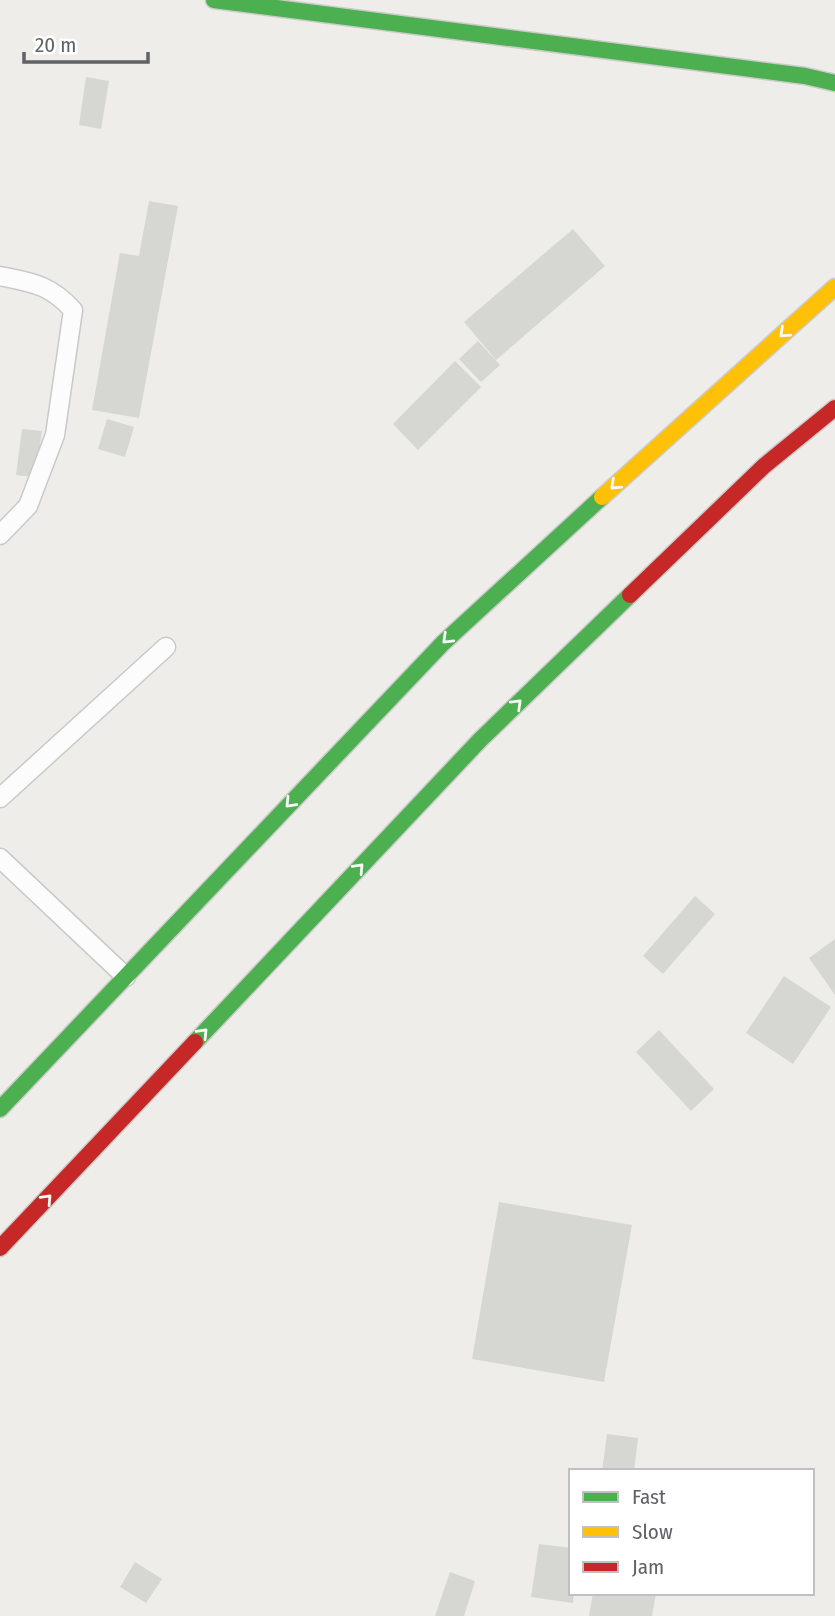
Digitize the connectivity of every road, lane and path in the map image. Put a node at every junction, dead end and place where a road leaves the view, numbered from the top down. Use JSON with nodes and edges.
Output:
{"nodes":[{"id":1,"x":214,"y":0,"type":"edge"},
{"id":2,"x":804,"y":76,"type":"junction"},
{"id":3,"x":835,"y":83,"type":"edge"},
{"id":4,"x":835,"y":92,"type":"edge"},
{"id":5,"x":835,"y":100,"type":"edge"},
{"id":6,"x":0,"y":276,"type":"edge"},
{"id":7,"x":835,"y":287,"type":"edge"},
{"id":8,"x":835,"y":408,"type":"edge"},
{"id":9,"x":0,"y":535,"type":"edge"},
{"id":10,"x":166,"y":647,"type":"dead end"},
{"id":11,"x":0,"y":798,"type":"edge"},
{"id":12,"x":0,"y":858,"type":"edge"},
{"id":13,"x":126,"y":976,"type":"junction"},
{"id":14,"x":0,"y":1109,"type":"edge"},
{"id":15,"x":0,"y":1248,"type":"edge"}],
"edges":[{"from":1,"to":2,"type":"main road"},
{"from":2,"to":3,"type":"main road"},
{"from":2,"to":4,"type":"main road"},
{"from":2,"to":5,"type":"main road"},
{"from":6,"to":9,"type":"lane"},
{"from":7,"to":13,"type":"main road","one_way":true},
{"from":15,"to":8,"type":"main road","one_way":true},
{"from":10,"to":11,"type":"lane"},
{"from":12,"to":13,"type":"lane"},
{"from":13,"to":14,"type":"main road"}]}
